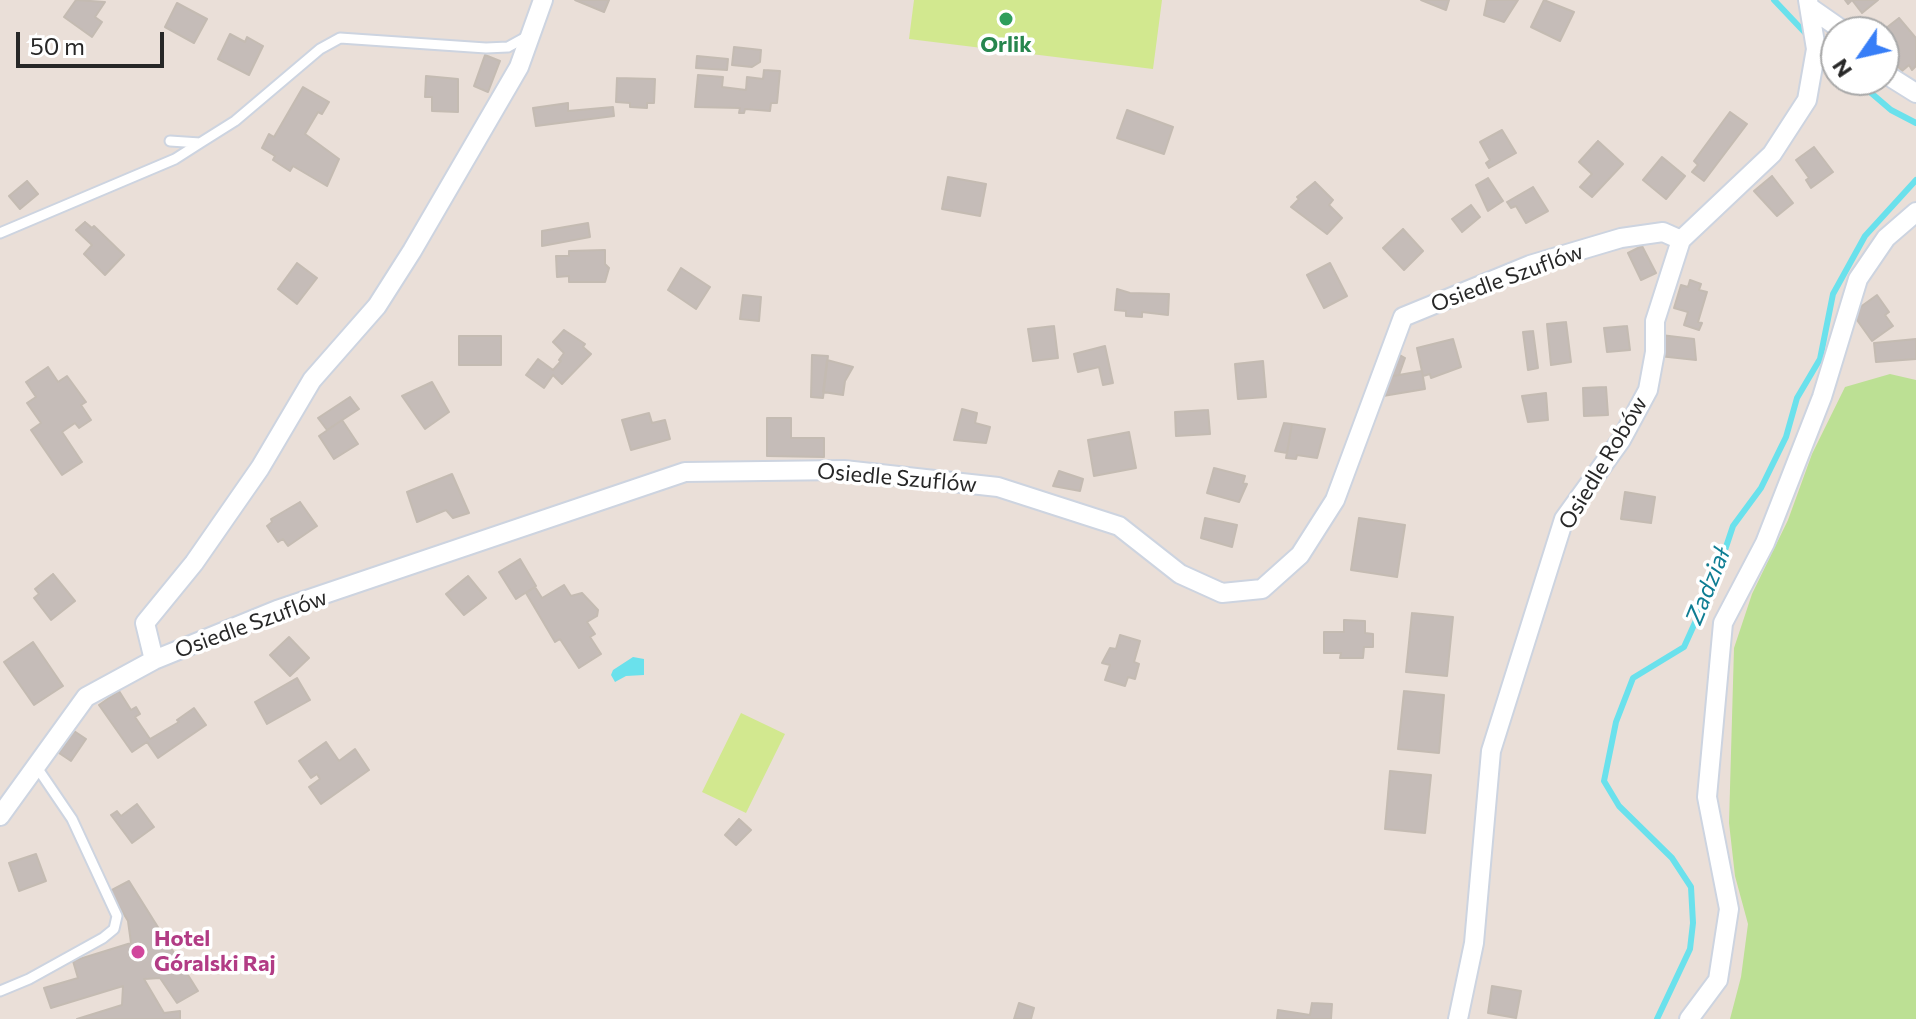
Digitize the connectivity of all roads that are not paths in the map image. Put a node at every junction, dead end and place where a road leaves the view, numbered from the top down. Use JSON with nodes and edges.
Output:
{"nodes":[{"id":1,"x":543,"y":0,"type":"edge"},
{"id":2,"x":1810,"y":4,"type":"edge"},
{"id":3,"x":531,"y":34,"type":"junction"},
{"id":4,"x":170,"y":141,"type":"dead end"},
{"id":5,"x":200,"y":143,"type":"junction"},
{"id":6,"x":1916,"y":212,"type":"edge"},
{"id":7,"x":0,"y":233,"type":"edge"},
{"id":8,"x":1681,"y":240,"type":"junction"},
{"id":9,"x":154,"y":660,"type":"junction"},
{"id":10,"x":36,"y":766,"type":"junction"},
{"id":11,"x":0,"y":816,"type":"edge"},
{"id":12,"x":0,"y":991,"type":"edge"},
{"id":13,"x":1458,"y":1019,"type":"edge"},
{"id":14,"x":1689,"y":1019,"type":"edge"}],
"edges":[{"from":1,"to":3,"type":"street"},
{"from":2,"to":8,"type":"street","name":"Osiedle Robów"},
{"from":3,"to":5,"type":"lane"},
{"from":3,"to":9,"type":"street"},
{"from":4,"to":5,"type":"lane"},
{"from":5,"to":7,"type":"lane"},
{"from":6,"to":14,"type":"street"},
{"from":8,"to":9,"type":"street","name":"Osiedle Szuflów"},
{"from":8,"to":13,"type":"street","name":"Osiedle Robów"},
{"from":9,"to":10,"type":"street","name":"Osiedle Szuflów"},
{"from":10,"to":11,"type":"street","name":"Osiedle Szuflów"},
{"from":10,"to":12,"type":"lane"}]}
